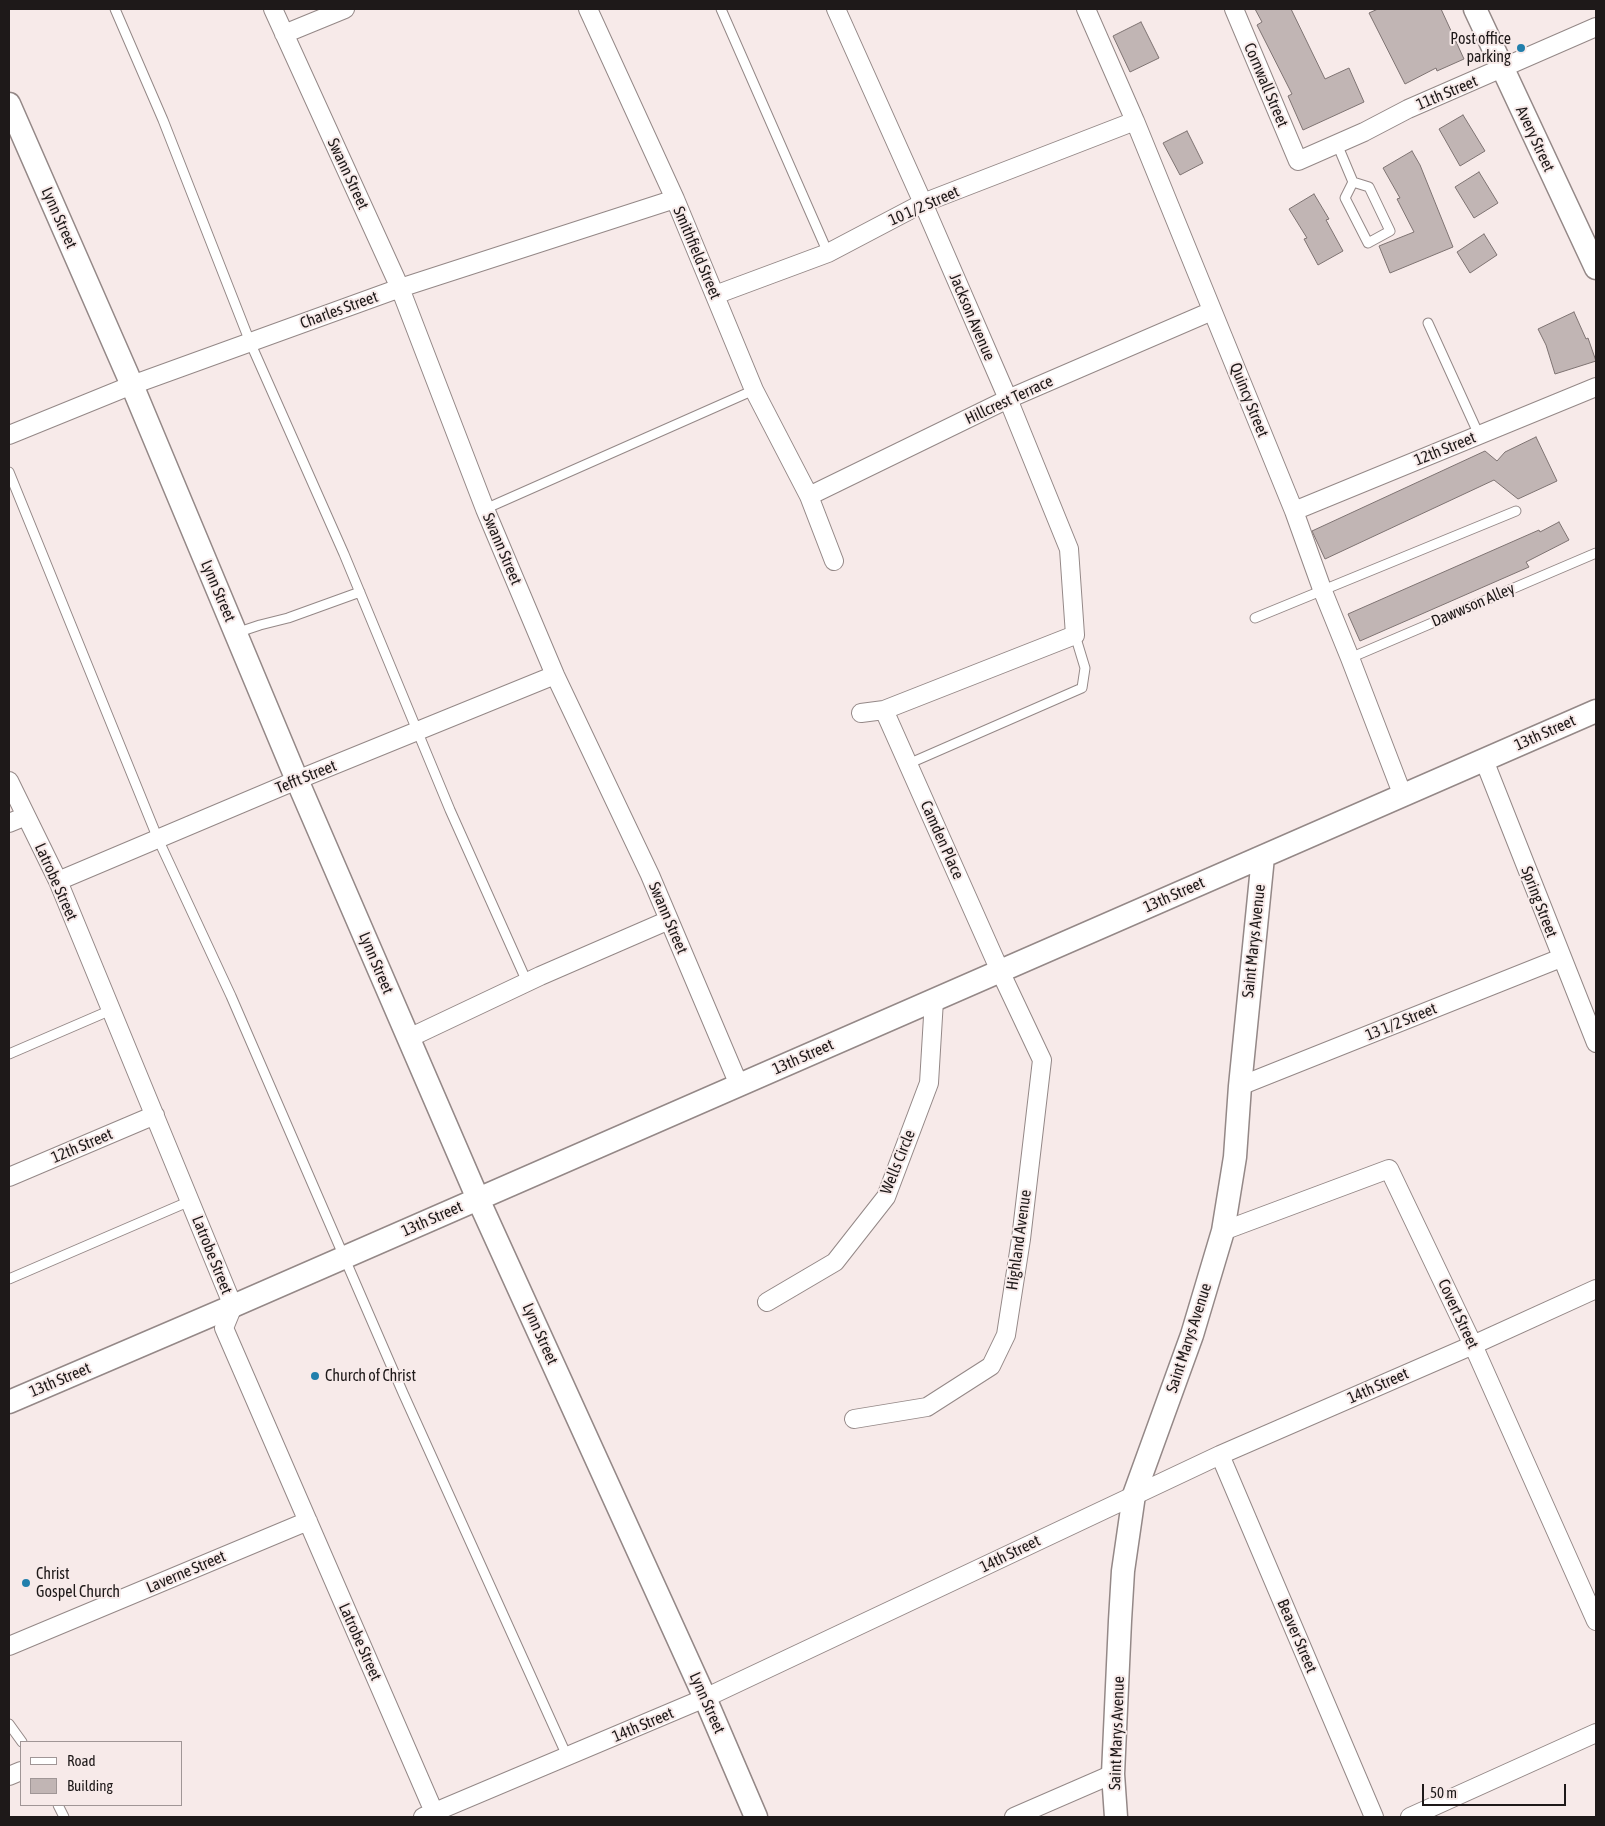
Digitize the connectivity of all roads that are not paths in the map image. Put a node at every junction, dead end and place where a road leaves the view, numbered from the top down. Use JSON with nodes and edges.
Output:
{"nodes":[{"id":1,"x":115,"y":9,"type":"edge"},
{"id":2,"x":273,"y":9,"type":"edge"},
{"id":3,"x":345,"y":9,"type":"edge"},
{"id":4,"x":588,"y":9,"type":"edge"},
{"id":5,"x":721,"y":9,"type":"edge"},
{"id":6,"x":836,"y":9,"type":"edge"},
{"id":7,"x":1086,"y":9,"type":"edge"},
{"id":8,"x":1234,"y":9,"type":"edge"},
{"id":9,"x":1475,"y":9,"type":"edge"},
{"id":10,"x":1596,"y":27,"type":"edge"},
{"id":11,"x":284,"y":34,"type":"junction"},
{"id":12,"x":1502,"y":69,"type":"junction"},
{"id":13,"x":9,"y":104,"type":"edge"},
{"id":14,"x":1135,"y":121,"type":"junction"},
{"id":15,"x":1337,"y":144,"type":"junction"},
{"id":16,"x":1298,"y":161,"type":"joint"},
{"id":17,"x":1353,"y":182,"type":"junction"},
{"id":18,"x":675,"y":199,"type":"junction"},
{"id":19,"x":923,"y":203,"type":"junction"},
{"id":20,"x":828,"y":252,"type":"junction"},
{"id":21,"x":1596,"y":268,"type":"edge"},
{"id":22,"x":400,"y":288,"type":"junction"},
{"id":23,"x":715,"y":295,"type":"junction"},
{"id":24,"x":1212,"y":310,"type":"junction"},
{"id":25,"x":1428,"y":324,"type":"dead end"},
{"id":26,"x":250,"y":342,"type":"junction"},
{"id":27,"x":132,"y":385,"type":"junction"},
{"id":28,"x":1596,"y":387,"type":"edge"},
{"id":29,"x":754,"y":390,"type":"junction"},
{"id":30,"x":1008,"y":400,"type":"junction"},
{"id":31,"x":9,"y":435,"type":"edge"},
{"id":32,"x":1479,"y":435,"type":"junction"},
{"id":33,"x":9,"y":472,"type":"edge"},
{"id":34,"x":809,"y":496,"type":"junction"},
{"id":35,"x":485,"y":509,"type":"junction"},
{"id":36,"x":1294,"y":510,"type":"junction"},
{"id":37,"x":1516,"y":511,"type":"dead end"},
{"id":38,"x":1596,"y":553,"type":"edge"},
{"id":39,"x":834,"y":561,"type":"dead end"},
{"id":40,"x":1322,"y":589,"type":"junction"},
{"id":41,"x":360,"y":592,"type":"junction"},
{"id":42,"x":1255,"y":618,"type":"dead end"},
{"id":43,"x":236,"y":633,"type":"junction"},
{"id":44,"x":1075,"y":635,"type":"junction"},
{"id":45,"x":1350,"y":658,"type":"junction"},
{"id":46,"x":555,"y":675,"type":"junction"},
{"id":47,"x":884,"y":710,"type":"junction"},
{"id":48,"x":1596,"y":711,"type":"edge"},
{"id":49,"x":861,"y":713,"type":"dead end"},
{"id":50,"x":418,"y":731,"type":"junction"},
{"id":51,"x":1484,"y":760,"type":"junction"},
{"id":52,"x":908,"y":764,"type":"junction"},
{"id":53,"x":297,"y":780,"type":"junction"},
{"id":54,"x":9,"y":781,"type":"edge"},
{"id":55,"x":1403,"y":796,"type":"junction"},
{"id":56,"x":26,"y":816,"type":"junction"},
{"id":57,"x":9,"y":823,"type":"edge"},
{"id":58,"x":158,"y":839,"type":"junction"},
{"id":59,"x":1263,"y":857,"type":"junction"},
{"id":60,"x":58,"y":881,"type":"junction"},
{"id":61,"x":669,"y":920,"type":"junction"},
{"id":62,"x":1561,"y":958,"type":"junction"},
{"id":63,"x":1000,"y":971,"type":"junction"},
{"id":64,"x":527,"y":982,"type":"junction"},
{"id":65,"x":934,"y":1000,"type":"junction"},
{"id":66,"x":111,"y":1010,"type":"junction"},
{"id":67,"x":409,"y":1038,"type":"junction"},
{"id":68,"x":1596,"y":1043,"type":"edge"},
{"id":69,"x":9,"y":1054,"type":"edge"},
{"id":70,"x":739,"y":1085,"type":"junction"},
{"id":71,"x":1240,"y":1086,"type":"junction"},
{"id":72,"x":155,"y":1115,"type":"junction"},
{"id":73,"x":9,"y":1177,"type":"edge"},
{"id":74,"x":478,"y":1199,"type":"junction"},
{"id":75,"x":190,"y":1201,"type":"junction"},
{"id":76,"x":1223,"y":1230,"type":"junction"},
{"id":77,"x":344,"y":1257,"type":"junction"},
{"id":78,"x":9,"y":1279,"type":"edge"},
{"id":79,"x":1596,"y":1288,"type":"edge"},
{"id":80,"x":767,"y":1302,"type":"dead end"},
{"id":81,"x":233,"y":1306,"type":"junction"},
{"id":82,"x":1473,"y":1345,"type":"junction"},
{"id":83,"x":9,"y":1402,"type":"edge"},
{"id":84,"x":854,"y":1419,"type":"dead end"},
{"id":85,"x":1220,"y":1455,"type":"junction"},
{"id":86,"x":1134,"y":1495,"type":"junction"},
{"id":87,"x":308,"y":1521,"type":"junction"},
{"id":88,"x":1596,"y":1621,"type":"edge"},
{"id":89,"x":9,"y":1646,"type":"edge"},
{"id":90,"x":705,"y":1698,"type":"junction"},
{"id":91,"x":9,"y":1724,"type":"edge"},
{"id":92,"x":1596,"y":1733,"type":"edge"},
{"id":93,"x":21,"y":1741,"type":"edge"},
{"id":94,"x":567,"y":1756,"type":"junction"},
{"id":95,"x":1113,"y":1774,"type":"junction"},
{"id":96,"x":429,"y":1815,"type":"edge"},
{"id":97,"x":756,"y":1817,"type":"edge"},
{"id":98,"x":1014,"y":1817,"type":"edge"},
{"id":99,"x":1116,"y":1817,"type":"edge"},
{"id":100,"x":1374,"y":1817,"type":"edge"},
{"id":101,"x":1410,"y":1817,"type":"edge"}],
"edges":[{"from":1,"to":26,"type":"lane"},
{"from":2,"to":11,"type":"street","name":"Swann Street"},
{"from":3,"to":11,"type":"street"},
{"from":4,"to":18,"type":"street","name":"Smithfield Street"},
{"from":5,"to":20,"type":"lane"},
{"from":6,"to":19,"type":"street","name":"Jackson Avenue"},
{"from":7,"to":14,"type":"street","name":"Quincy Street"},
{"from":8,"to":16,"type":"street","name":"Cornwall Street"},
{"from":9,"to":12,"type":"street","name":"Avery Street"},
{"from":10,"to":12,"type":"street","name":"11th Street"},
{"from":11,"to":22,"type":"street","name":"Swann Street"},
{"from":12,"to":15,"type":"street","name":"11th Street"},
{"from":12,"to":21,"type":"street","name":"Avery Street"},
{"from":13,"to":27,"type":"street","name":"Lynn Street"},
{"from":14,"to":19,"type":"street","name":"10 1/2 Street"},
{"from":14,"to":24,"type":"street","name":"Quincy Street"},
{"from":15,"to":16,"type":"street","name":"11th Street"},
{"from":15,"to":17,"type":"lane"},
{"from":17,"to":17,"type":"lane"},
{"from":18,"to":22,"type":"street","name":"Charles Street"},
{"from":18,"to":23,"type":"street","name":"Smithfield Street"},
{"from":19,"to":20,"type":"street","name":"10 1/2 Street"},
{"from":19,"to":30,"type":"street","name":"Jackson Avenue"},
{"from":20,"to":23,"type":"street","name":"10 1/2 Street"},
{"from":22,"to":26,"type":"street","name":"Charles Street"},
{"from":22,"to":35,"type":"street","name":"Swann Street"},
{"from":23,"to":29,"type":"street","name":"Smithfield Street"},
{"from":24,"to":30,"type":"street","name":"Hillcrest Terrace"},
{"from":24,"to":36,"type":"street","name":"Quincy Street"},
{"from":25,"to":32,"type":"lane"},
{"from":26,"to":27,"type":"street","name":"Charles Street"},
{"from":26,"to":41,"type":"lane"},
{"from":27,"to":31,"type":"street","name":"Charles Street"},
{"from":27,"to":43,"type":"street","name":"Lynn Street"},
{"from":28,"to":32,"type":"street","name":"12th Street"},
{"from":29,"to":34,"type":"street","name":"Smithfield Street"},
{"from":29,"to":35,"type":"lane"},
{"from":30,"to":34,"type":"street","name":"Hillcrest Terrace"},
{"from":30,"to":44,"type":"street","name":"Jackson Avenue"},
{"from":32,"to":36,"type":"street","name":"12th Street"},
{"from":33,"to":58,"type":"lane"},
{"from":34,"to":39,"type":"street","name":"Smithfield Street"},
{"from":35,"to":46,"type":"street","name":"Swann Street"},
{"from":36,"to":40,"type":"street","name":"Quincy Street"},
{"from":37,"to":40,"type":"lane"},
{"from":38,"to":45,"type":"lane","name":"Dawwson Alley"},
{"from":40,"to":42,"type":"lane"},
{"from":40,"to":45,"type":"street","name":"Quincy Street"},
{"from":41,"to":43,"type":"lane"},
{"from":41,"to":50,"type":"lane"},
{"from":43,"to":53,"type":"street","name":"Lynn Street"},
{"from":44,"to":47,"type":"street"},
{"from":44,"to":52,"type":"lane"},
{"from":45,"to":55,"type":"street","name":"Quincy Street"},
{"from":46,"to":50,"type":"street","name":"Tefft Street"},
{"from":46,"to":61,"type":"street","name":"Swann Street"},
{"from":47,"to":49,"type":"street"},
{"from":47,"to":52,"type":"street","name":"Camden Place"},
{"from":48,"to":51,"type":"street","name":"13th Street"},
{"from":50,"to":53,"type":"street","name":"Tefft Street"},
{"from":50,"to":64,"type":"lane"},
{"from":51,"to":55,"type":"street","name":"13th Street"},
{"from":51,"to":62,"type":"street","name":"Spring Street"},
{"from":52,"to":63,"type":"street","name":"Camden Place"},
{"from":53,"to":58,"type":"street","name":"Tefft Street"},
{"from":53,"to":67,"type":"street","name":"Lynn Street"},
{"from":54,"to":56,"type":"street","name":"Latrobe Street"},
{"from":55,"to":59,"type":"street","name":"13th Street"},
{"from":56,"to":57,"type":"street"},
{"from":56,"to":60,"type":"street","name":"Latrobe Street"},
{"from":58,"to":60,"type":"street","name":"Tefft Street"},
{"from":58,"to":77,"type":"lane"},
{"from":59,"to":63,"type":"street","name":"13th Street"},
{"from":59,"to":71,"type":"street","name":"Saint Marys Avenue"},
{"from":60,"to":66,"type":"street","name":"Latrobe Street"},
{"from":61,"to":64,"type":"street"},
{"from":61,"to":70,"type":"street","name":"Swann Street"},
{"from":62,"to":68,"type":"street","name":"Spring Street"},
{"from":62,"to":71,"type":"street","name":"13 1/2 Street"},
{"from":63,"to":65,"type":"street","name":"13th Street"},
{"from":63,"to":84,"type":"street","name":"Highland Avenue"},
{"from":64,"to":67,"type":"street"},
{"from":65,"to":70,"type":"street","name":"13th Street"},
{"from":65,"to":80,"type":"street","name":"Wells Circle"},
{"from":66,"to":69,"type":"lane"},
{"from":66,"to":72,"type":"street","name":"Latrobe Street"},
{"from":67,"to":74,"type":"street","name":"Lynn Street"},
{"from":70,"to":74,"type":"street","name":"13th Street"},
{"from":71,"to":76,"type":"street","name":"Saint Marys Avenue"},
{"from":72,"to":73,"type":"street","name":"12th Street"},
{"from":72,"to":75,"type":"street","name":"Latrobe Street"},
{"from":74,"to":77,"type":"street","name":"13th Street"},
{"from":74,"to":90,"type":"street","name":"Lynn Street"},
{"from":75,"to":78,"type":"lane"},
{"from":75,"to":81,"type":"street","name":"Latrobe Street"},
{"from":76,"to":82,"type":"street","name":"Covert Street"},
{"from":76,"to":86,"type":"street","name":"Saint Marys Avenue"},
{"from":77,"to":81,"type":"street","name":"13th Street"},
{"from":77,"to":94,"type":"lane"},
{"from":79,"to":82,"type":"street","name":"14th Street"},
{"from":81,"to":83,"type":"street","name":"13th Street"},
{"from":81,"to":87,"type":"street","name":"Latrobe Street"},
{"from":82,"to":85,"type":"street","name":"14th Street"},
{"from":82,"to":88,"type":"street","name":"Covert Street"},
{"from":85,"to":86,"type":"street","name":"14th Street"},
{"from":85,"to":100,"type":"street","name":"Beaver Street"},
{"from":86,"to":90,"type":"street","name":"14th Street"},
{"from":86,"to":95,"type":"street","name":"Saint Marys Avenue"},
{"from":87,"to":89,"type":"street","name":"Laverne Street"},
{"from":87,"to":96,"type":"street","name":"Latrobe Street"},
{"from":90,"to":94,"type":"street","name":"14th Street"},
{"from":90,"to":97,"type":"street","name":"Lynn Street"},
{"from":91,"to":93,"type":"lane"},
{"from":92,"to":101,"type":"street"},
{"from":94,"to":96,"type":"street","name":"14th Street"},
{"from":95,"to":98,"type":"street"},
{"from":95,"to":99,"type":"street","name":"Saint Marys Avenue"}]}
